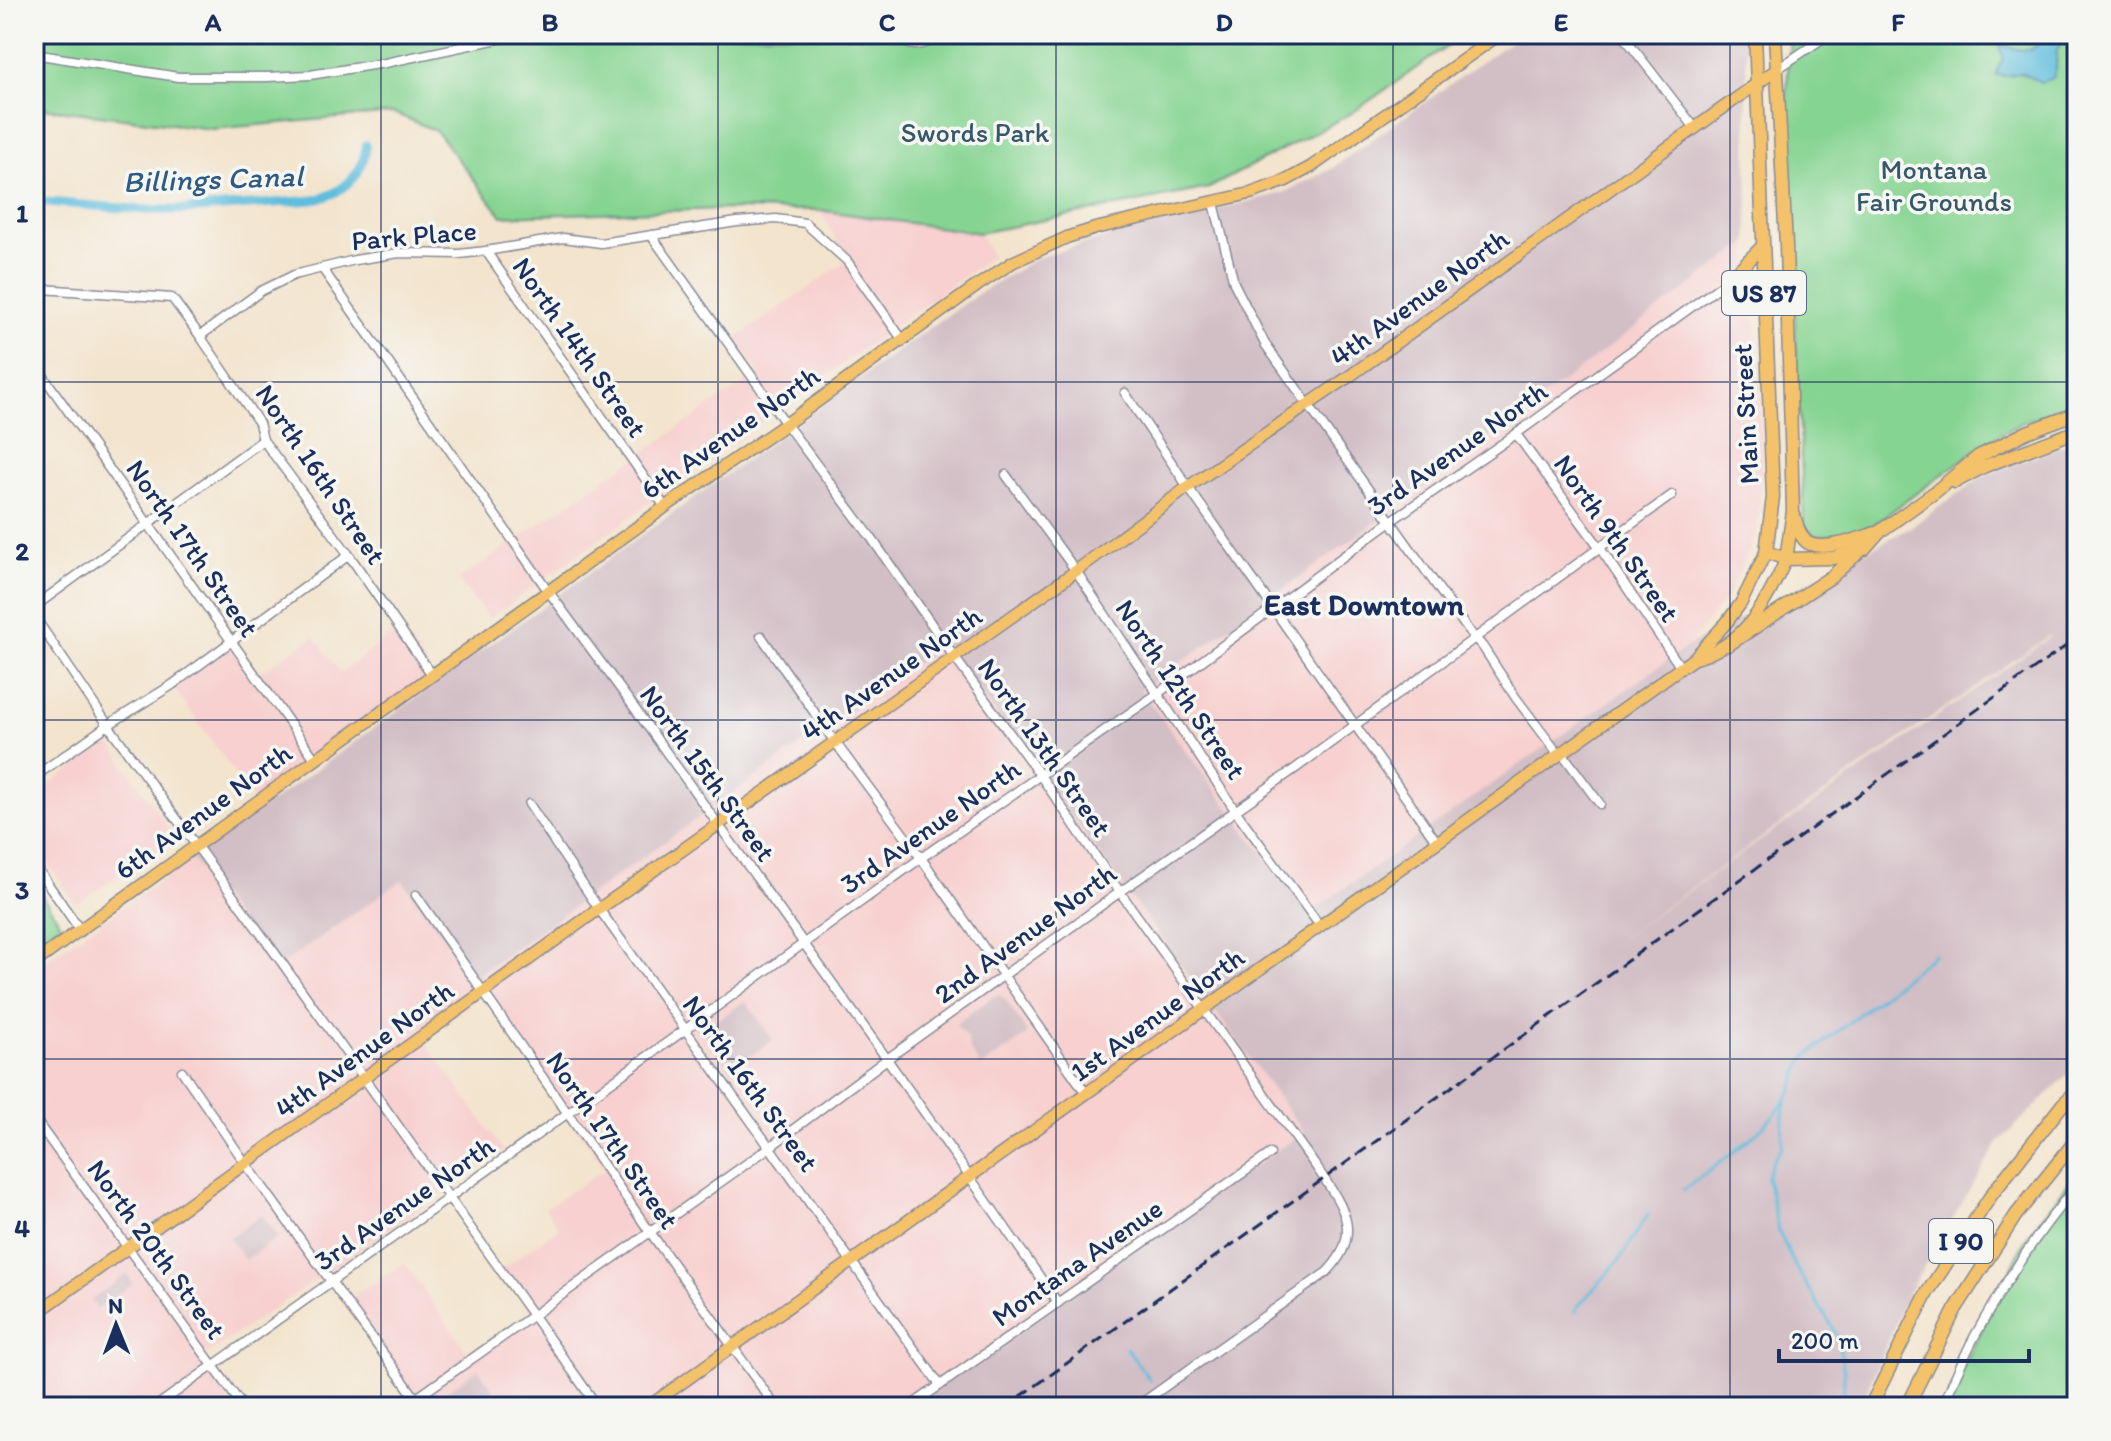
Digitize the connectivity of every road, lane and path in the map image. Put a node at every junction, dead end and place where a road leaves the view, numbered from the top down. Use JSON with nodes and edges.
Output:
{"nodes":[{"id":1,"x":522,"y":34,"type":"edge"},
{"id":2,"x":890,"y":34,"type":"edge"},
{"id":3,"x":944,"y":34,"type":"edge"},
{"id":4,"x":1500,"y":34,"type":"edge"},
{"id":5,"x":1622,"y":34,"type":"edge"},
{"id":6,"x":1755,"y":34,"type":"edge"},
{"id":7,"x":1775,"y":34,"type":"edge"},
{"id":8,"x":1825,"y":37,"type":"dead end"},
{"id":9,"x":34,"y":54,"type":"edge"},
{"id":10,"x":1776,"y":70,"type":"junction"},
{"id":11,"x":1757,"y":84,"type":"junction"},
{"id":12,"x":1695,"y":128,"type":"junction"},
{"id":13,"x":1214,"y":203,"type":"junction"},
{"id":14,"x":651,"y":235,"type":"junction"},
{"id":15,"x":1763,"y":246,"type":"junction"},
{"id":16,"x":486,"y":251,"type":"junction"},
{"id":17,"x":322,"y":268,"type":"junction"},
{"id":18,"x":1730,"y":279,"type":"junction"},
{"id":19,"x":34,"y":295,"type":"edge"},
{"id":20,"x":1764,"y":295,"type":"junction"},
{"id":21,"x":200,"y":336,"type":"junction"},
{"id":22,"x":902,"y":339,"type":"junction"},
{"id":23,"x":34,"y":363,"type":"edge"},
{"id":24,"x":1125,"y":393,"type":"dead end"},
{"id":25,"x":1308,"y":406,"type":"junction"},
{"id":26,"x":2077,"y":413,"type":"edge"},
{"id":27,"x":786,"y":424,"type":"junction"},
{"id":28,"x":2077,"y":431,"type":"edge"},
{"id":29,"x":1516,"y":434,"type":"junction"},
{"id":30,"x":263,"y":440,"type":"junction"},
{"id":31,"x":1006,"y":475,"type":"dead end"},
{"id":32,"x":1188,"y":487,"type":"junction"},
{"id":33,"x":1935,"y":492,"type":"junction"},
{"id":34,"x":1672,"y":495,"type":"dead end"},
{"id":35,"x":665,"y":507,"type":"junction"},
{"id":36,"x":1793,"y":511,"type":"junction"},
{"id":37,"x":1391,"y":521,"type":"junction"},
{"id":38,"x":149,"y":524,"type":"junction"},
{"id":39,"x":1879,"y":532,"type":"junction"},
{"id":40,"x":1600,"y":548,"type":"junction"},
{"id":41,"x":1864,"y":549,"type":"junction"},
{"id":42,"x":1766,"y":552,"type":"junction"},
{"id":43,"x":349,"y":555,"type":"junction"},
{"id":44,"x":1786,"y":559,"type":"junction"},
{"id":45,"x":1076,"y":571,"type":"junction"},
{"id":46,"x":549,"y":592,"type":"junction"},
{"id":47,"x":34,"y":607,"type":"edge"},
{"id":48,"x":1274,"y":607,"type":"junction"},
{"id":49,"x":34,"y":616,"type":"edge"},
{"id":50,"x":761,"y":636,"type":"dead end"},
{"id":51,"x":1476,"y":638,"type":"junction"},
{"id":52,"x":232,"y":642,"type":"junction"},
{"id":53,"x":1728,"y":645,"type":"junction"},
{"id":54,"x":955,"y":658,"type":"junction"},
{"id":55,"x":1693,"y":659,"type":"junction"},
{"id":56,"x":1681,"y":668,"type":"junction"},
{"id":57,"x":432,"y":675,"type":"junction"},
{"id":58,"x":1157,"y":694,"type":"junction"},
{"id":59,"x":108,"y":725,"type":"junction"},
{"id":60,"x":1356,"y":725,"type":"junction"},
{"id":61,"x":835,"y":742,"type":"junction"},
{"id":62,"x":1560,"y":754,"type":"junction"},
{"id":63,"x":315,"y":759,"type":"junction"},
{"id":64,"x":1040,"y":775,"type":"junction"},
{"id":65,"x":34,"y":777,"type":"edge"},
{"id":66,"x":529,"y":804,"type":"dead end"},
{"id":67,"x":1600,"y":804,"type":"dead end"},
{"id":68,"x":1235,"y":810,"type":"junction"},
{"id":69,"x":719,"y":826,"type":"junction"},
{"id":70,"x":1437,"y":842,"type":"junction"},
{"id":71,"x":196,"y":845,"type":"junction"},
{"id":72,"x":921,"y":858,"type":"junction"},
{"id":73,"x":34,"y":864,"type":"edge"},
{"id":74,"x":1120,"y":892,"type":"junction"},
{"id":75,"x":416,"y":895,"type":"dead end"},
{"id":76,"x":599,"y":909,"type":"junction"},
{"id":77,"x":1320,"y":926,"type":"junction"},
{"id":78,"x":80,"y":930,"type":"junction"},
{"id":79,"x":803,"y":944,"type":"junction"},
{"id":80,"x":34,"y":963,"type":"edge"},
{"id":81,"x":1004,"y":976,"type":"junction"},
{"id":82,"x":483,"y":993,"type":"junction"},
{"id":83,"x":1204,"y":1009,"type":"junction"},
{"id":84,"x":686,"y":1029,"type":"junction"},
{"id":85,"x":887,"y":1059,"type":"junction"},
{"id":86,"x":182,"y":1071,"type":"dead end"},
{"id":87,"x":364,"y":1078,"type":"junction"},
{"id":88,"x":2077,"y":1091,"type":"edge"},
{"id":89,"x":1086,"y":1093,"type":"junction"},
{"id":90,"x":568,"y":1114,"type":"junction"},
{"id":91,"x":34,"y":1118,"type":"edge"},
{"id":92,"x":2077,"y":1139,"type":"edge"},
{"id":93,"x":770,"y":1147,"type":"junction"},
{"id":94,"x":1270,"y":1154,"type":"dead end"},
{"id":95,"x":246,"y":1164,"type":"junction"},
{"id":96,"x":969,"y":1177,"type":"junction"},
{"id":97,"x":2077,"y":1185,"type":"edge"},
{"id":98,"x":449,"y":1199,"type":"junction"},
{"id":99,"x":650,"y":1232,"type":"junction"},
{"id":100,"x":129,"y":1247,"type":"junction"},
{"id":101,"x":852,"y":1261,"type":"junction"},
{"id":102,"x":330,"y":1280,"type":"junction"},
{"id":103,"x":1058,"y":1303,"type":"junction"},
{"id":104,"x":34,"y":1315,"type":"edge"},
{"id":105,"x":533,"y":1315,"type":"junction"},
{"id":106,"x":733,"y":1346,"type":"junction"},
{"id":107,"x":213,"y":1366,"type":"junction"},
{"id":108,"x":940,"y":1385,"type":"junction"},
{"id":109,"x":416,"y":1398,"type":"junction"},
{"id":110,"x":155,"y":1407,"type":"edge"},
{"id":111,"x":243,"y":1407,"type":"edge"},
{"id":112,"x":404,"y":1407,"type":"edge"},
{"id":113,"x":422,"y":1407,"type":"edge"},
{"id":114,"x":598,"y":1407,"type":"edge"},
{"id":115,"x":648,"y":1407,"type":"edge"},
{"id":116,"x":776,"y":1407,"type":"edge"},
{"id":117,"x":909,"y":1407,"type":"edge"},
{"id":118,"x":1136,"y":1407,"type":"edge"},
{"id":119,"x":1870,"y":1407,"type":"edge"},
{"id":120,"x":1907,"y":1407,"type":"edge"},
{"id":121,"x":1942,"y":1407,"type":"edge"}],
"edges":[{"from":1,"to":9,"type":"street"},
{"from":2,"to":3,"type":"street"},
{"from":4,"to":13,"type":"main road","name":"6th Avenue North"},
{"from":5,"to":12,"type":"street"},
{"from":6,"to":11,"type":"highway","name":"Main Street","number":"US 87"},
{"from":7,"to":10,"type":"highway","name":"Main Street","number":"US 87"},
{"from":8,"to":10,"type":"street"},
{"from":10,"to":11,"type":"main road","name":"4th Avenue North"},
{"from":10,"to":36,"type":"highway","name":"Main Street","number":"US 87"},
{"from":11,"to":12,"type":"main road","name":"4th Avenue North"},
{"from":11,"to":15,"type":"highway","name":"Main Street","number":"US 87"},
{"from":12,"to":25,"type":"main road","name":"4th Avenue North"},
{"from":13,"to":22,"type":"main road","name":"6th Avenue North"},
{"from":13,"to":25,"type":"street"},
{"from":14,"to":16,"type":"street","name":"Park Place"},
{"from":14,"to":22,"type":"street","name":"Park Place"},
{"from":14,"to":27,"type":"street","name":"North 13th Street"},
{"from":15,"to":18,"type":"highway"},
{"from":15,"to":20,"type":"highway","name":"Main Street","number":"US 87"},
{"from":16,"to":17,"type":"street","name":"Park Place"},
{"from":16,"to":35,"type":"street","name":"North 14th Street"},
{"from":17,"to":21,"type":"street","name":"Park Place"},
{"from":17,"to":46,"type":"street","name":"North 15th Street"},
{"from":18,"to":20,"type":"highway"},
{"from":18,"to":29,"type":"street","name":"3rd Avenue North"},
{"from":19,"to":21,"type":"street","name":"North 16th Street"},
{"from":20,"to":42,"type":"highway","name":"Main Street","number":"US 87"},
{"from":21,"to":30,"type":"street","name":"North 16th Street"},
{"from":22,"to":27,"type":"main road","name":"6th Avenue North"},
{"from":23,"to":38,"type":"street","name":"North 17th Street"},
{"from":24,"to":32,"type":"street"},
{"from":25,"to":32,"type":"main road","name":"4th Avenue North"},
{"from":25,"to":37,"type":"street"},
{"from":26,"to":33,"type":"highway"},
{"from":27,"to":35,"type":"main road","name":"6th Avenue North"},
{"from":27,"to":54,"type":"street","name":"North 13th Street"},
{"from":28,"to":33,"type":"highway"},
{"from":29,"to":37,"type":"street","name":"3rd Avenue North"},
{"from":29,"to":40,"type":"street","name":"North 9th Street"},
{"from":30,"to":38,"type":"street"},
{"from":30,"to":43,"type":"street","name":"North 16th Street"},
{"from":31,"to":45,"type":"street","name":"North 12th Street"},
{"from":32,"to":45,"type":"main road","name":"4th Avenue North"},
{"from":32,"to":48,"type":"street"},
{"from":33,"to":39,"type":"highway"},
{"from":34,"to":40,"type":"street","name":"2nd Avenue North"},
{"from":35,"to":46,"type":"main road","name":"6th Avenue North"},
{"from":36,"to":39,"type":"highway","number":"US 87"},
{"from":36,"to":44,"type":"highway","name":"1st Avenue North"},
{"from":37,"to":48,"type":"street","name":"3rd Avenue North"},
{"from":37,"to":51,"type":"street"},
{"from":38,"to":47,"type":"street"},
{"from":38,"to":52,"type":"street","name":"North 17th Street"},
{"from":39,"to":41,"type":"highway"},
{"from":40,"to":51,"type":"street","name":"2nd Avenue North"},
{"from":40,"to":56,"type":"street","name":"North 9th Street"},
{"from":41,"to":44,"type":"highway"},
{"from":41,"to":53,"type":"highway"},
{"from":42,"to":44,"type":"highway"},
{"from":42,"to":55,"type":"main road","name":"1st Avenue North"},
{"from":43,"to":52,"type":"street"},
{"from":43,"to":57,"type":"street","name":"North 16th Street"},
{"from":44,"to":53,"type":"main road","name":"1st Avenue North"},
{"from":45,"to":54,"type":"main road","name":"4th Avenue North"},
{"from":45,"to":58,"type":"street","name":"North 12th Street"},
{"from":46,"to":57,"type":"main road","name":"6th Avenue North"},
{"from":46,"to":69,"type":"street","name":"North 15th Street"},
{"from":48,"to":58,"type":"street","name":"3rd Avenue North"},
{"from":48,"to":60,"type":"street"},
{"from":49,"to":59,"type":"street"},
{"from":50,"to":61,"type":"street"},
{"from":51,"to":60,"type":"street","name":"2nd Avenue North"},
{"from":51,"to":62,"type":"street"},
{"from":52,"to":59,"type":"street"},
{"from":52,"to":63,"type":"street","name":"North 17th Street"},
{"from":53,"to":55,"type":"main road","name":"1st Avenue North"},
{"from":54,"to":61,"type":"main road","name":"4th Avenue North"},
{"from":54,"to":64,"type":"street","name":"North 13th Street"},
{"from":55,"to":56,"type":"main road","name":"1st Avenue North"},
{"from":56,"to":62,"type":"main road","name":"1st Avenue North"},
{"from":57,"to":63,"type":"main road","name":"6th Avenue North"},
{"from":58,"to":64,"type":"street","name":"3rd Avenue North"},
{"from":58,"to":68,"type":"street","name":"North 12th Street"},
{"from":59,"to":65,"type":"street"},
{"from":59,"to":71,"type":"street"},
{"from":60,"to":68,"type":"street","name":"2nd Avenue North"},
{"from":60,"to":70,"type":"street"},
{"from":61,"to":69,"type":"main road","name":"4th Avenue North"},
{"from":61,"to":72,"type":"street"},
{"from":62,"to":67,"type":"street"},
{"from":62,"to":70,"type":"main road","name":"1st Avenue North"},
{"from":63,"to":71,"type":"main road","name":"6th Avenue North"},
{"from":64,"to":72,"type":"street","name":"3rd Avenue North"},
{"from":64,"to":74,"type":"street","name":"North 13th Street"},
{"from":66,"to":76,"type":"street","name":"North 16th Street"},
{"from":68,"to":74,"type":"street","name":"2nd Avenue North"},
{"from":68,"to":77,"type":"street","name":"North 12th Street"},
{"from":69,"to":76,"type":"main road","name":"4th Avenue North"},
{"from":69,"to":79,"type":"street","name":"North 15th Street"},
{"from":70,"to":77,"type":"main road","name":"1st Avenue North"},
{"from":71,"to":78,"type":"main road","name":"6th Avenue North"},
{"from":71,"to":87,"type":"street"},
{"from":72,"to":79,"type":"street","name":"3rd Avenue North"},
{"from":72,"to":81,"type":"street"},
{"from":73,"to":78,"type":"street"},
{"from":74,"to":81,"type":"street","name":"2nd Avenue North"},
{"from":74,"to":83,"type":"street","name":"North 13th Street"},
{"from":75,"to":82,"type":"street","name":"North 17th Street"},
{"from":76,"to":82,"type":"main road","name":"4th Avenue North"},
{"from":76,"to":84,"type":"street","name":"North 16th Street"},
{"from":77,"to":83,"type":"main road","name":"1st Avenue North"},
{"from":78,"to":80,"type":"main road","name":"6th Avenue North"},
{"from":79,"to":84,"type":"street","name":"3rd Avenue North"},
{"from":79,"to":85,"type":"street","name":"North 15th Street"},
{"from":81,"to":85,"type":"street","name":"2nd Avenue North"},
{"from":81,"to":89,"type":"street"},
{"from":82,"to":87,"type":"main road","name":"4th Avenue North"},
{"from":82,"to":90,"type":"street","name":"North 17th Street"},
{"from":83,"to":89,"type":"main road","name":"1st Avenue North"},
{"from":83,"to":118,"type":"street","name":"North 13th Street"},
{"from":84,"to":90,"type":"street","name":"3rd Avenue North"},
{"from":84,"to":93,"type":"street","name":"North 16th Street"},
{"from":85,"to":93,"type":"street","name":"2nd Avenue North"},
{"from":85,"to":96,"type":"street","name":"North 15th Street"},
{"from":86,"to":95,"type":"street"},
{"from":87,"to":95,"type":"main road","name":"4th Avenue North"},
{"from":87,"to":98,"type":"street"},
{"from":88,"to":119,"type":"highway","number":"I 90"},
{"from":89,"to":96,"type":"main road","name":"1st Avenue North"},
{"from":90,"to":98,"type":"street","name":"3rd Avenue North"},
{"from":90,"to":99,"type":"street","name":"North 17th Street"},
{"from":91,"to":100,"type":"street","name":"North 20th Street"},
{"from":92,"to":120,"type":"highway","number":"I 90"},
{"from":93,"to":99,"type":"street","name":"2nd Avenue North"},
{"from":93,"to":101,"type":"street","name":"North 16th Street"},
{"from":94,"to":103,"type":"street","name":"Montana Avenue"},
{"from":95,"to":100,"type":"main road","name":"4th Avenue North"},
{"from":95,"to":102,"type":"street"},
{"from":96,"to":101,"type":"main road","name":"1st Avenue North"},
{"from":96,"to":103,"type":"street","name":"North 15th Street"},
{"from":97,"to":121,"type":"street"},
{"from":98,"to":102,"type":"street","name":"3rd Avenue North"},
{"from":98,"to":105,"type":"street"},
{"from":99,"to":105,"type":"street","name":"2nd Avenue North"},
{"from":99,"to":106,"type":"street","name":"North 17th Street"},
{"from":100,"to":104,"type":"main road","name":"4th Avenue North"},
{"from":100,"to":107,"type":"street","name":"North 20th Street"},
{"from":101,"to":106,"type":"main road","name":"1st Avenue North"},
{"from":101,"to":108,"type":"street","name":"North 16th Street"},
{"from":102,"to":107,"type":"street","name":"3rd Avenue North"},
{"from":102,"to":109,"type":"street"},
{"from":103,"to":108,"type":"street","name":"Montana Avenue"},
{"from":105,"to":109,"type":"street","name":"2nd Avenue North"},
{"from":105,"to":114,"type":"street"},
{"from":106,"to":115,"type":"main road","name":"1st Avenue North"},
{"from":106,"to":116,"type":"street","name":"North 17th Street"},
{"from":107,"to":110,"type":"street","name":"3rd Avenue North"},
{"from":107,"to":111,"type":"street","name":"North 20th Street"},
{"from":108,"to":117,"type":"street","name":"Montana Avenue"},
{"from":109,"to":112,"type":"street","name":"2nd Avenue North"},
{"from":109,"to":113,"type":"street"}]}
